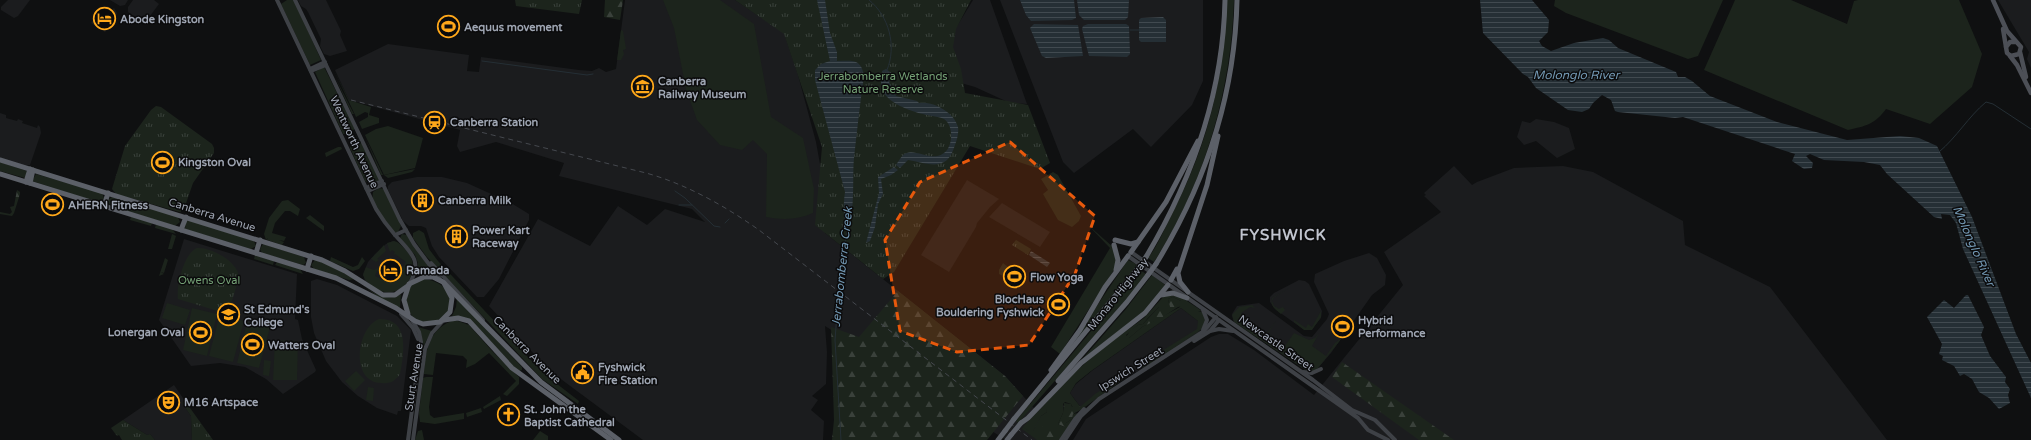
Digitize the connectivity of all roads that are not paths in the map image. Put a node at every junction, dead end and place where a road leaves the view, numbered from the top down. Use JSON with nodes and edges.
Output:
{"nodes":[{"id":1,"x":277,"y":0,"type":"edge"},
{"id":2,"x":295,"y":0,"type":"edge"},
{"id":3,"x":1225,"y":0,"type":"edge"},
{"id":4,"x":1237,"y":0,"type":"edge"},
{"id":5,"x":1993,"y":0,"type":"edge"},
{"id":6,"x":2002,"y":24,"type":"junction"},
{"id":7,"x":2016,"y":42,"type":"junction"},
{"id":8,"x":2006,"y":47,"type":"junction"},
{"id":9,"x":2020,"y":52,"type":"junction"},
{"id":10,"x":2009,"y":55,"type":"junction"},
{"id":11,"x":326,"y":63,"type":"junction"},
{"id":12,"x":310,"y":70,"type":"junction"},
{"id":13,"x":2031,"y":93,"type":"edge"},
{"id":14,"x":1206,"y":125,"type":"junction"},
{"id":15,"x":1217,"y":131,"type":"junction"},
{"id":16,"x":0,"y":160,"type":"edge"},
{"id":17,"x":32,"y":170,"type":"junction"},
{"id":18,"x":0,"y":174,"type":"edge"},
{"id":19,"x":28,"y":182,"type":"junction"},
{"id":20,"x":383,"y":182,"type":"junction"},
{"id":21,"x":367,"y":190,"type":"junction"},
{"id":22,"x":108,"y":193,"type":"junction"},
{"id":23,"x":104,"y":206,"type":"junction"},
{"id":24,"x":184,"y":217,"type":"junction"},
{"id":25,"x":180,"y":230,"type":"junction"},
{"id":26,"x":406,"y":230,"type":"junction"},
{"id":27,"x":395,"y":235,"type":"junction"},
{"id":28,"x":260,"y":240,"type":"junction"},
{"id":29,"x":1139,"y":241,"type":"junction"},
{"id":30,"x":256,"y":253,"type":"junction"},
{"id":31,"x":1129,"y":254,"type":"junction"},
{"id":32,"x":311,"y":256,"type":"junction"},
{"id":33,"x":424,"y":256,"type":"junction"},
{"id":34,"x":1181,"y":264,"type":"junction"},
{"id":35,"x":307,"y":269,"type":"junction"},
{"id":36,"x":340,"y":279,"type":"junction"},
{"id":37,"x":358,"y":279,"type":"junction"},
{"id":38,"x":1109,"y":281,"type":"junction"},
{"id":39,"x":1169,"y":282,"type":"junction"},
{"id":40,"x":444,"y":283,"type":"junction"},
{"id":41,"x":409,"y":285,"type":"junction"},
{"id":42,"x":1188,"y":292,"type":"junction"},
{"id":43,"x":1160,"y":296,"type":"junction"},
{"id":44,"x":374,"y":297,"type":"junction"},
{"id":45,"x":1187,"y":298,"type":"junction"},
{"id":46,"x":380,"y":301,"type":"junction"},
{"id":47,"x":1203,"y":309,"type":"junction"},
{"id":48,"x":1220,"y":315,"type":"junction"},
{"id":49,"x":410,"y":317,"type":"junction"},
{"id":50,"x":1217,"y":319,"type":"junction"},
{"id":51,"x":443,"y":321,"type":"junction"},
{"id":52,"x":1210,"y":331,"type":"junction"},
{"id":53,"x":1235,"y":332,"type":"junction"},
{"id":54,"x":1201,"y":334,"type":"junction"},
{"id":55,"x":497,"y":335,"type":"junction"},
{"id":56,"x":420,"y":349,"type":"junction"},
{"id":57,"x":1172,"y":353,"type":"junction"},
{"id":58,"x":520,"y":360,"type":"junction"},
{"id":59,"x":524,"y":367,"type":"junction"},
{"id":60,"x":1321,"y":369,"type":"dead end"},
{"id":61,"x":1303,"y":372,"type":"junction"},
{"id":62,"x":518,"y":373,"type":"junction"},
{"id":63,"x":527,"y":379,"type":"junction"},
{"id":64,"x":542,"y":382,"type":"junction"},
{"id":65,"x":1044,"y":382,"type":"junction"},
{"id":66,"x":1099,"y":399,"type":"junction"},
{"id":67,"x":1087,"y":410,"type":"junction"},
{"id":68,"x":1080,"y":412,"type":"junction"},
{"id":69,"x":1371,"y":419,"type":"junction"},
{"id":70,"x":1020,"y":423,"type":"junction"},
{"id":71,"x":1378,"y":423,"type":"junction"},
{"id":72,"x":1366,"y":427,"type":"junction"},
{"id":73,"x":1371,"y":431,"type":"junction"},
{"id":74,"x":1009,"y":438,"type":"edge"},
{"id":75,"x":408,"y":440,"type":"edge"},
{"id":76,"x":413,"y":440,"type":"edge"},
{"id":77,"x":611,"y":440,"type":"edge"},
{"id":78,"x":619,"y":440,"type":"edge"},
{"id":79,"x":998,"y":440,"type":"edge"},
{"id":80,"x":1061,"y":440,"type":"edge"},
{"id":81,"x":1065,"y":440,"type":"edge"},
{"id":82,"x":1388,"y":440,"type":"edge"},
{"id":83,"x":1395,"y":440,"type":"edge"}],
"edges":[{"from":1,"to":12,"type":"main road","name":"Wentworth Avenue"},
{"from":2,"to":11,"type":"main road","name":"Wentworth Avenue"},
{"from":3,"to":14,"type":"highway","name":"Monaro Highway"},
{"from":4,"to":15,"type":"highway","name":"Monaro Highway"},
{"from":5,"to":6,"type":"main road"},
{"from":6,"to":7,"type":"main road"},
{"from":6,"to":8,"type":"main road"},
{"from":7,"to":8,"type":"main road"},
{"from":7,"to":9,"type":"main road"},
{"from":8,"to":10,"type":"main road"},
{"from":9,"to":10,"type":"main road"},
{"from":9,"to":13,"type":"main road"},
{"from":10,"to":13,"type":"main road"},
{"from":11,"to":12,"type":"main road"},
{"from":11,"to":20,"type":"main road","name":"Wentworth Avenue"},
{"from":12,"to":21,"type":"main road","name":"Wentworth Avenue"},
{"from":14,"to":29,"type":"highway"},
{"from":14,"to":65,"type":"highway","name":"Monaro Highway","bridge":true},
{"from":15,"to":34,"type":"highway"},
{"from":15,"to":70,"type":"highway","name":"Monaro Highway","bridge":true},
{"from":16,"to":17,"type":"highway","name":"Canberra Avenue"},
{"from":17,"to":19,"type":"highway"},
{"from":17,"to":22,"type":"highway","name":"Canberra Avenue"},
{"from":18,"to":19,"type":"highway","name":"Canberra Avenue"},
{"from":19,"to":23,"type":"highway","name":"Canberra Avenue"},
{"from":20,"to":21,"type":"main road"},
{"from":20,"to":26,"type":"main road","name":"Wentworth Avenue"},
{"from":21,"to":27,"type":"main road","name":"Wentworth Avenue"},
{"from":22,"to":23,"type":"highway"},
{"from":22,"to":24,"type":"highway","name":"Canberra Avenue"},
{"from":23,"to":25,"type":"highway","name":"Canberra Avenue"},
{"from":24,"to":25,"type":"highway"},
{"from":24,"to":28,"type":"highway","name":"Canberra Avenue"},
{"from":25,"to":30,"type":"highway","name":"Canberra Avenue"},
{"from":26,"to":27,"type":"main road"},
{"from":26,"to":33,"type":"main road","name":"Wentworth Avenue"},
{"from":27,"to":41,"type":"main road","name":"Wentworth Avenue"},
{"from":28,"to":30,"type":"highway"},
{"from":28,"to":32,"type":"highway","name":"Canberra Avenue"},
{"from":29,"to":31,"type":"highway"},
{"from":29,"to":38,"type":"highway"},
{"from":30,"to":35,"type":"highway","name":"Canberra Avenue"},
{"from":31,"to":38,"type":"highway"},
{"from":31,"to":39,"type":"main road"},
{"from":32,"to":35,"type":"highway"},
{"from":32,"to":37,"type":"highway","name":"Canberra Avenue"},
{"from":33,"to":40,"type":"main road","name":"Wentworth Avenue"},
{"from":33,"to":55,"type":"main road"},
{"from":34,"to":39,"type":"highway"},
{"from":34,"to":42,"type":"highway"},
{"from":35,"to":36,"type":"highway","name":"Canberra Avenue"},
{"from":36,"to":37,"type":"highway"},
{"from":36,"to":44,"type":"highway","name":"Canberra Avenue"},
{"from":37,"to":41,"type":"highway","name":"Canberra Avenue"},
{"from":37,"to":44,"type":"highway"},
{"from":38,"to":65,"type":"highway"},
{"from":39,"to":42,"type":"main road","name":"Newcastle Street"},
{"from":39,"to":43,"type":"highway"},
{"from":39,"to":45,"type":"main road","name":"Newcastle Street"},
{"from":40,"to":41,"type":"highway","name":"Canberra Avenue"},
{"from":40,"to":51,"type":"highway"},
{"from":40,"to":55,"type":"highway","name":"Canberra Avenue"},
{"from":41,"to":49,"type":"highway"},
{"from":42,"to":48,"type":"main road","name":"Newcastle Street"},
{"from":43,"to":45,"type":"highway"},
{"from":43,"to":70,"type":"highway"},
{"from":44,"to":46,"type":"highway","name":"Canberra Avenue"},
{"from":45,"to":47,"type":"main road","name":"Newcastle Street"},
{"from":46,"to":49,"type":"highway","name":"Canberra Avenue"},
{"from":46,"to":56,"type":"main road"},
{"from":47,"to":50,"type":"main road","name":"Newcastle Street"},
{"from":47,"to":54,"type":"main road"},
{"from":48,"to":50,"type":"main road","name":"Ipswich Street"},
{"from":48,"to":61,"type":"main road","name":"Newcastle Street"},
{"from":49,"to":51,"type":"highway","name":"Canberra Avenue"},
{"from":49,"to":56,"type":"main road","name":"Sturt Avenue"},
{"from":50,"to":52,"type":"main road","name":"Ipswich Street"},
{"from":50,"to":53,"type":"main road","name":"Newcastle Street"},
{"from":50,"to":54,"type":"main road","name":"Ipswich Street"},
{"from":51,"to":62,"type":"highway","name":"Canberra Avenue"},
{"from":51,"to":76,"type":"main road","name":"Sturt Avenue"},
{"from":52,"to":53,"type":"main road"},
{"from":52,"to":57,"type":"main road","name":"Ipswich Street"},
{"from":53,"to":72,"type":"main road","name":"Newcastle Street"},
{"from":54,"to":57,"type":"main road","name":"Ipswich Street"},
{"from":55,"to":58,"type":"highway","name":"Canberra Avenue"},
{"from":56,"to":75,"type":"main road","name":"Sturt Avenue"},
{"from":57,"to":66,"type":"main road","name":"Ipswich Street"},
{"from":58,"to":59,"type":"highway"},
{"from":58,"to":64,"type":"highway","name":"Canberra Avenue"},
{"from":59,"to":62,"type":"highway"},
{"from":59,"to":63,"type":"highway"},
{"from":60,"to":61,"type":"main road"},
{"from":61,"to":69,"type":"main road","name":"Newcastle Street"},
{"from":62,"to":63,"type":"highway","name":"Canberra Avenue"},
{"from":63,"to":64,"type":"highway"},
{"from":63,"to":77,"type":"highway","name":"Canberra Avenue"},
{"from":64,"to":78,"type":"highway","name":"Canberra Avenue"},
{"from":65,"to":79,"type":"highway","name":"Monaro Highway","bridge":true},
{"from":66,"to":67,"type":"main road","name":"Ipswich Street"},
{"from":66,"to":68,"type":"main road","name":"Ipswich Street"},
{"from":67,"to":68,"type":"main road"},
{"from":67,"to":81,"type":"main road","name":"Ipswich Street"},
{"from":68,"to":80,"type":"main road","name":"Ipswich Street"},
{"from":69,"to":71,"type":"main road","name":"Newcastle Street"},
{"from":69,"to":72,"type":"main road"},
{"from":70,"to":74,"type":"highway","name":"Monaro Highway","bridge":true},
{"from":71,"to":73,"type":"main road"},
{"from":71,"to":83,"type":"main road","name":"Newcastle Street"},
{"from":72,"to":73,"type":"main road","name":"Newcastle Street"},
{"from":73,"to":82,"type":"main road","name":"Newcastle Street"}]}
